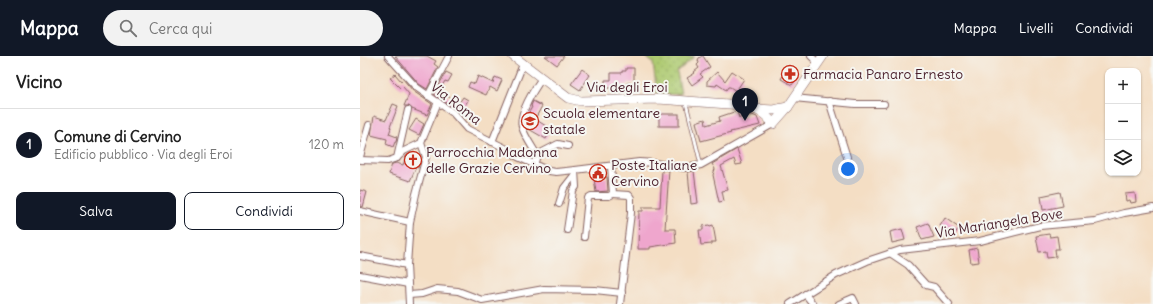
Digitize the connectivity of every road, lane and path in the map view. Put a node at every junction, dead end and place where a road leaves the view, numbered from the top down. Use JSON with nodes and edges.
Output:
{"nodes":[{"id":1,"x":388,"y":56,"type":"edge"},
{"id":2,"x":449,"y":56,"type":"edge"},
{"id":3,"x":513,"y":56,"type":"edge"},
{"id":4,"x":811,"y":56,"type":"edge"},
{"id":5,"x":821,"y":60,"type":"edge"},
{"id":6,"x":524,"y":64,"type":"junction"},
{"id":7,"x":542,"y":78,"type":"junction"},
{"id":8,"x":428,"y":96,"type":"junction"},
{"id":9,"x":794,"y":98,"type":"junction"},
{"id":10,"x":685,"y":101,"type":"junction"},
{"id":11,"x":829,"y":101,"type":"junction"},
{"id":12,"x":438,"y":102,"type":"junction"},
{"id":13,"x":884,"y":104,"type":"dead end"},
{"id":14,"x":788,"y":107,"type":"junction"},
{"id":15,"x":755,"y":109,"type":"junction"},
{"id":16,"x":408,"y":110,"type":"dead end"},
{"id":17,"x":773,"y":124,"type":"junction"},
{"id":18,"x":369,"y":125,"type":"dead end"},
{"id":19,"x":492,"y":142,"type":"junction"},
{"id":20,"x":421,"y":143,"type":"junction"},
{"id":21,"x":568,"y":146,"type":"dead end"},
{"id":22,"x":537,"y":155,"type":"junction"},
{"id":23,"x":847,"y":157,"type":"dead end"},
{"id":24,"x":360,"y":158,"type":"edge"},
{"id":25,"x":396,"y":158,"type":"junction"},
{"id":26,"x":701,"y":165,"type":"junction"},
{"id":27,"x":534,"y":166,"type":"junction"},
{"id":28,"x":611,"y":166,"type":"junction"},
{"id":29,"x":575,"y":172,"type":"junction"},
{"id":30,"x":613,"y":194,"type":"junction"},
{"id":31,"x":559,"y":204,"type":"dead end"},
{"id":32,"x":1153,"y":208,"type":"edge"},
{"id":33,"x":360,"y":212,"type":"edge"},
{"id":34,"x":410,"y":222,"type":"junction"},
{"id":35,"x":567,"y":230,"type":"dead end"},
{"id":36,"x":584,"y":237,"type":"dead end"},
{"id":37,"x":890,"y":253,"type":"junction"},
{"id":38,"x":360,"y":256,"type":"edge"},
{"id":39,"x":407,"y":265,"type":"junction"},
{"id":40,"x":360,"y":275,"type":"edge"},
{"id":41,"x":408,"y":284,"type":"junction"},
{"id":42,"x":622,"y":293,"type":"junction"},
{"id":43,"x":805,"y":294,"type":"junction"},
{"id":44,"x":409,"y":295,"type":"junction"},
{"id":45,"x":409,"y":304,"type":"edge"},
{"id":46,"x":620,"y":304,"type":"edge"},
{"id":47,"x":790,"y":304,"type":"edge"},
{"id":48,"x":813,"y":304,"type":"edge"},
{"id":49,"x":839,"y":304,"type":"edge"},
{"id":50,"x":856,"y":304,"type":"edge"},
{"id":51,"x":949,"y":304,"type":"edge"}],
"edges":[{"from":1,"to":8,"type":"street","name":"Via Roma"},
{"from":2,"to":8,"type":"street"},
{"from":3,"to":6,"type":"street","name":"Via degli Eroi"},
{"from":4,"to":5,"type":"street"},
{"from":5,"to":9,"type":"street"},
{"from":6,"to":7,"type":"street","name":"Via degli Eroi"},
{"from":6,"to":19,"type":"street"},
{"from":7,"to":10,"type":"street","name":"Via degli Eroi"},
{"from":7,"to":22,"type":"street"},
{"from":8,"to":12,"type":"street","name":"Via Roma"},
{"from":9,"to":11,"type":"street"},
{"from":9,"to":14,"type":"street"},
{"from":10,"to":15,"type":"street","name":"Via degli Eroi"},
{"from":10,"to":26,"type":"lane"},
{"from":11,"to":13,"type":"street"},
{"from":11,"to":23,"type":"street"},
{"from":12,"to":19,"type":"street","name":"Via Roma"},
{"from":12,"to":20,"type":"street"},
{"from":14,"to":15,"type":"street","name":"Via degli Eroi"},
{"from":14,"to":17,"type":"street"},
{"from":15,"to":17,"type":"street","name":"Via degli Eroi"},
{"from":16,"to":25,"type":"street"},
{"from":17,"to":26,"type":"street"},
{"from":18,"to":24,"type":"street"},
{"from":19,"to":27,"type":"street","name":"Via Roma"},
{"from":20,"to":25,"type":"street"},
{"from":20,"to":34,"type":"street"},
{"from":21,"to":22,"type":"street"},
{"from":22,"to":27,"type":"street"},
{"from":24,"to":25,"type":"street"},
{"from":26,"to":28,"type":"street","name":"Via Roma"},
{"from":27,"to":29,"type":"street","name":"Via Roma"},
{"from":28,"to":29,"type":"street","name":"Via Roma"},
{"from":28,"to":30,"type":"street"},
{"from":29,"to":31,"type":"street"},
{"from":29,"to":35,"type":"street"},
{"from":30,"to":36,"type":"street"},
{"from":30,"to":42,"type":"street"},
{"from":32,"to":37,"type":"street","name":"Via Mariangela Bove"},
{"from":33,"to":34,"type":"street"},
{"from":34,"to":39,"type":"street"},
{"from":37,"to":43,"type":"street","name":"Via Mariangela Bove"},
{"from":37,"to":51,"type":"street"},
{"from":38,"to":39,"type":"street"},
{"from":39,"to":41,"type":"street"},
{"from":40,"to":41,"type":"street"},
{"from":41,"to":44,"type":"street"},
{"from":42,"to":44,"type":"street"},
{"from":42,"to":46,"type":"street"},
{"from":43,"to":47,"type":"street","name":"Via Mariangela Bove"},
{"from":43,"to":48,"type":"street"},
{"from":44,"to":45,"type":"street"},
{"from":49,"to":50,"type":"street"}]}
